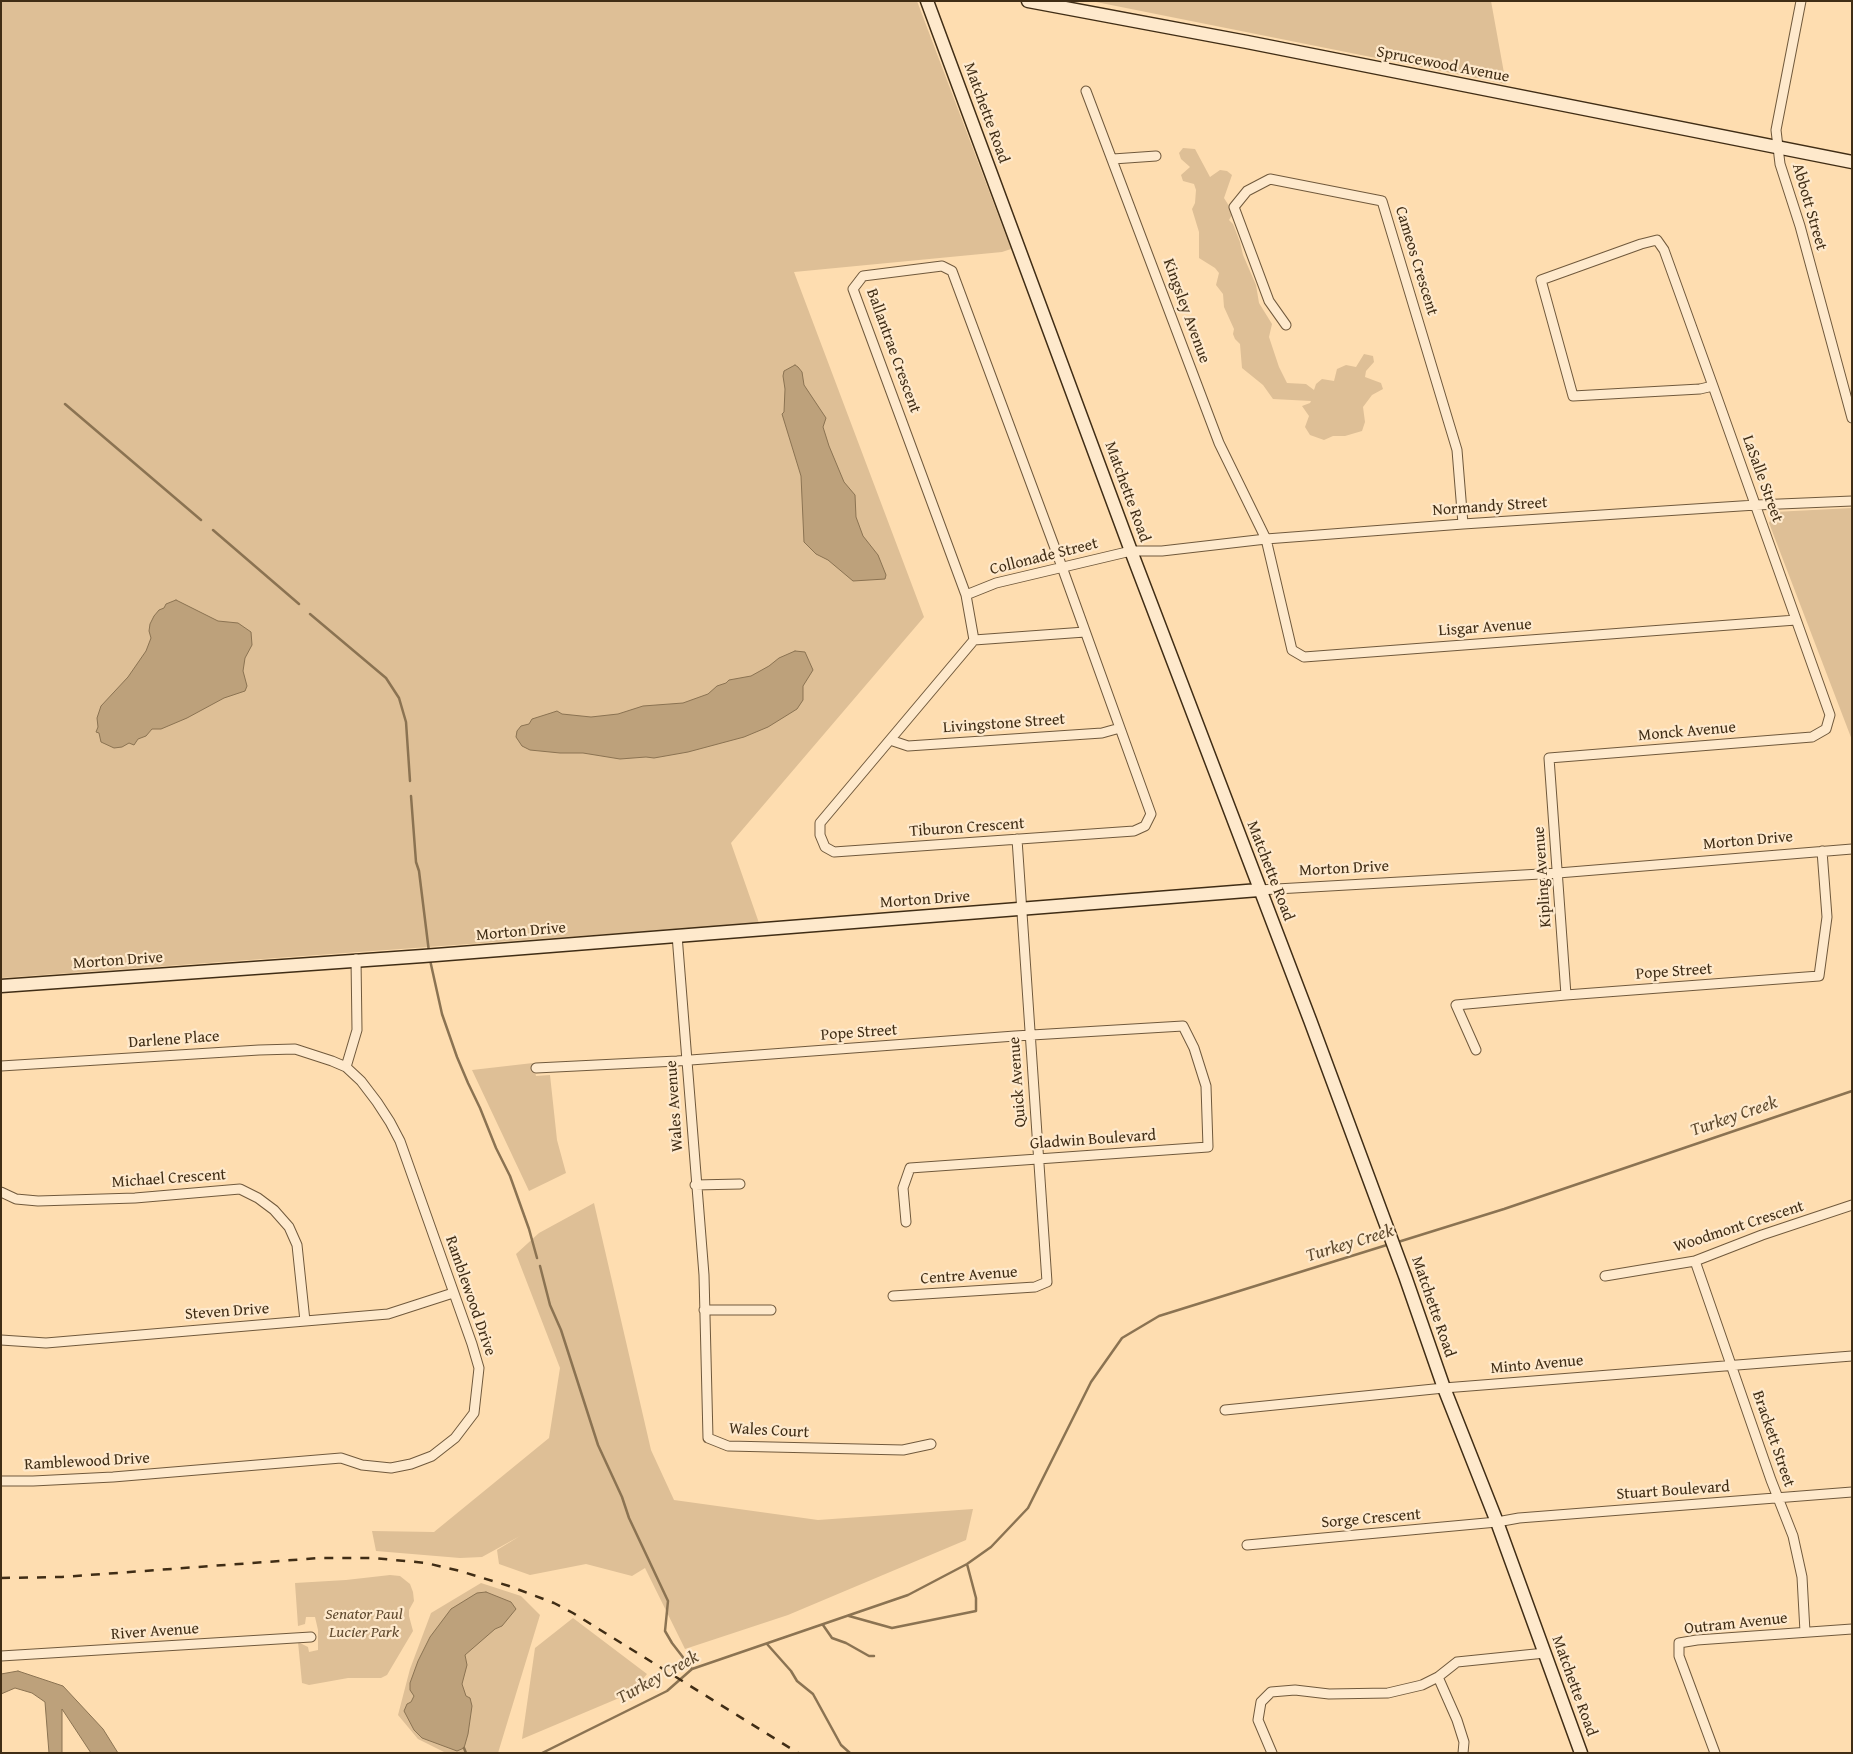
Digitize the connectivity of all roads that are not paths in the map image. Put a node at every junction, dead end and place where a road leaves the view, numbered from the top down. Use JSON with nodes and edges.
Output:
{"nodes":[{"id":1,"x":927,"y":1,"type":"edge"},
{"id":2,"x":1028,"y":1,"type":"edge"},
{"id":3,"x":1801,"y":1,"type":"edge"},
{"id":4,"x":1086,"y":91,"type":"dead end"},
{"id":5,"x":1778,"y":147,"type":"junction"},
{"id":6,"x":1156,"y":156,"type":"dead end"},
{"id":7,"x":1113,"y":159,"type":"junction"},
{"id":8,"x":1852,"y":162,"type":"edge"},
{"id":9,"x":1286,"y":326,"type":"dead end"},
{"id":10,"x":1713,"y":386,"type":"junction"},
{"id":11,"x":1852,"y":418,"type":"edge"},
{"id":12,"x":1852,"y":501,"type":"edge"},
{"id":13,"x":1756,"y":505,"type":"junction"},
{"id":14,"x":1462,"y":524,"type":"junction"},
{"id":15,"x":1266,"y":539,"type":"junction"},
{"id":16,"x":1131,"y":551,"type":"junction"},
{"id":17,"x":1062,"y":567,"type":"junction"},
{"id":18,"x":966,"y":595,"type":"junction"},
{"id":19,"x":1796,"y":620,"type":"junction"},
{"id":20,"x":1085,"y":632,"type":"junction"},
{"id":21,"x":974,"y":640,"type":"junction"},
{"id":22,"x":1120,"y":728,"type":"junction"},
{"id":23,"x":1826,"y":729,"type":"joint"},
{"id":24,"x":890,"y":740,"type":"junction"},
{"id":25,"x":1549,"y":758,"type":"joint"},
{"id":26,"x":1017,"y":839,"type":"junction"},
{"id":27,"x":1852,"y":849,"type":"edge"},
{"id":28,"x":1822,"y":851,"type":"junction"},
{"id":29,"x":1558,"y":873,"type":"junction"},
{"id":30,"x":1260,"y":890,"type":"junction"},
{"id":31,"x":1020,"y":909,"type":"junction"},
{"id":32,"x":677,"y":935,"type":"junction"},
{"id":33,"x":356,"y":959,"type":"junction"},
{"id":34,"x":1,"y":986,"type":"edge"},
{"id":35,"x":1566,"y":995,"type":"junction"},
{"id":36,"x":1184,"y":1026,"type":"joint"},
{"id":37,"x":1030,"y":1035,"type":"junction"},
{"id":38,"x":1476,"y":1050,"type":"dead end"},
{"id":39,"x":686,"y":1060,"type":"junction"},
{"id":40,"x":1,"y":1066,"type":"edge"},
{"id":41,"x":346,"y":1067,"type":"junction"},
{"id":42,"x":536,"y":1068,"type":"dead end"},
{"id":43,"x":1040,"y":1159,"type":"junction"},
{"id":44,"x":740,"y":1184,"type":"dead end"},
{"id":45,"x":695,"y":1185,"type":"junction"},
{"id":46,"x":1,"y":1192,"type":"edge"},
{"id":47,"x":1852,"y":1206,"type":"edge"},
{"id":48,"x":906,"y":1222,"type":"dead end"},
{"id":49,"x":1695,"y":1261,"type":"junction"},
{"id":50,"x":704,"y":1275,"type":"joint"},
{"id":51,"x":1604,"y":1276,"type":"dead end"},
{"id":52,"x":1047,"y":1282,"type":"joint"},
{"id":53,"x":453,"y":1293,"type":"junction"},
{"id":54,"x":893,"y":1296,"type":"dead end"},
{"id":55,"x":704,"y":1310,"type":"junction"},
{"id":56,"x":771,"y":1310,"type":"dead end"},
{"id":57,"x":305,"y":1322,"type":"junction"},
{"id":58,"x":1,"y":1340,"type":"edge"},
{"id":59,"x":1852,"y":1356,"type":"edge"},
{"id":60,"x":1732,"y":1364,"type":"junction"},
{"id":61,"x":1444,"y":1388,"type":"junction"},
{"id":62,"x":1225,"y":1410,"type":"dead end"},
{"id":63,"x":932,"y":1444,"type":"dead end"},
{"id":64,"x":1,"y":1480,"type":"edge"},
{"id":65,"x":1852,"y":1492,"type":"edge"},
{"id":66,"x":1778,"y":1497,"type":"junction"},
{"id":67,"x":1497,"y":1522,"type":"junction"},
{"id":68,"x":1247,"y":1545,"type":"dead end"},
{"id":69,"x":1852,"y":1629,"type":"edge"},
{"id":70,"x":1805,"y":1632,"type":"junction"},
{"id":71,"x":310,"y":1637,"type":"dead end"},
{"id":72,"x":1545,"y":1653,"type":"junction"},
{"id":73,"x":1,"y":1656,"type":"edge"},
{"id":74,"x":1438,"y":1677,"type":"junction"},
{"id":75,"x":1272,"y":1753,"type":"edge"},
{"id":76,"x":1463,"y":1753,"type":"edge"},
{"id":77,"x":1581,"y":1753,"type":"edge"},
{"id":78,"x":1715,"y":1753,"type":"edge"}],
"edges":[{"from":1,"to":16,"type":"street","name":"Matchette Road"},
{"from":2,"to":5,"type":"street","name":"Sprucewood Avenue"},
{"from":3,"to":5,"type":"street","name":"Abbott Street"},
{"from":4,"to":7,"type":"street","name":"Kingsley Avenue"},
{"from":5,"to":8,"type":"street","name":"Sprucewood Avenue"},
{"from":5,"to":11,"type":"street","name":"Abbott Street"},
{"from":6,"to":7,"type":"street"},
{"from":7,"to":15,"type":"street","name":"Kingsley Avenue"},
{"from":9,"to":14,"type":"street","name":"Cameos Crescent"},
{"from":10,"to":10,"type":"street","name":"LaSalle Street"},
{"from":10,"to":13,"type":"street","name":"LaSalle Street"},
{"from":12,"to":13,"type":"street","name":"Normandy Street"},
{"from":13,"to":14,"type":"street","name":"Normandy Street"},
{"from":13,"to":19,"type":"street","name":"LaSalle Street"},
{"from":14,"to":15,"type":"street","name":"Normandy Street"},
{"from":15,"to":16,"type":"street","name":"Normandy Street"},
{"from":15,"to":19,"type":"street","name":"Lisgar Avenue"},
{"from":16,"to":17,"type":"street","name":"Collonade Street"},
{"from":16,"to":30,"type":"street","name":"Matchette Road"},
{"from":17,"to":18,"type":"street","name":"Collonade Street"},
{"from":17,"to":18,"type":"street","name":"Ballantrae Crescent"},
{"from":17,"to":20,"type":"street","name":"Tiburon Crescent"},
{"from":18,"to":21,"type":"street"},
{"from":19,"to":23,"type":"street","name":"LaSalle Street"},
{"from":20,"to":21,"type":"street"},
{"from":20,"to":22,"type":"street","name":"Tiburon Crescent"},
{"from":21,"to":24,"type":"street","name":"Tiburon Crescent"},
{"from":22,"to":24,"type":"street","name":"Livingstone Street"},
{"from":22,"to":26,"type":"street","name":"Tiburon Crescent"},
{"from":23,"to":25,"type":"street","name":"Monck Avenue"},
{"from":24,"to":26,"type":"street","name":"Tiburon Crescent"},
{"from":25,"to":29,"type":"street","name":"Kipling Avenue"},
{"from":26,"to":31,"type":"street","name":"Quick Avenue"},
{"from":27,"to":28,"type":"street","name":"Morton Drive"},
{"from":28,"to":29,"type":"street","name":"Morton Drive"},
{"from":28,"to":35,"type":"street","name":"Pope Street"},
{"from":29,"to":30,"type":"street","name":"Morton Drive"},
{"from":29,"to":35,"type":"street","name":"Kipling Avenue"},
{"from":30,"to":31,"type":"street","name":"Morton Drive"},
{"from":30,"to":61,"type":"street","name":"Matchette Road"},
{"from":31,"to":32,"type":"street","name":"Morton Drive"},
{"from":31,"to":37,"type":"street","name":"Quick Avenue"},
{"from":32,"to":33,"type":"street","name":"Morton Drive"},
{"from":32,"to":39,"type":"street","name":"Wales Avenue"},
{"from":33,"to":34,"type":"street","name":"Morton Drive"},
{"from":33,"to":41,"type":"street"},
{"from":35,"to":38,"type":"street","name":"Pope Street"},
{"from":36,"to":37,"type":"street","name":"Pope Street"},
{"from":36,"to":43,"type":"street","name":"Gladwin Boulevard"},
{"from":37,"to":39,"type":"street","name":"Pope Street"},
{"from":37,"to":43,"type":"street","name":"Quick Avenue"},
{"from":39,"to":42,"type":"street","name":"Pope Street"},
{"from":39,"to":45,"type":"street","name":"Wales Avenue"},
{"from":40,"to":41,"type":"street","name":"Darlene Place"},
{"from":41,"to":53,"type":"street","name":"Ramblewood Drive"},
{"from":43,"to":48,"type":"street","name":"Gladwin Boulevard"},
{"from":43,"to":52,"type":"street","name":"Quick Avenue"},
{"from":44,"to":45,"type":"street"},
{"from":45,"to":50,"type":"street","name":"Wales Avenue"},
{"from":46,"to":57,"type":"street","name":"Michael Crescent"},
{"from":47,"to":49,"type":"street","name":"Woodmont Crescent"},
{"from":49,"to":51,"type":"street","name":"Woodmont Crescent"},
{"from":49,"to":60,"type":"street","name":"Brackett Street"},
{"from":50,"to":55,"type":"street","name":"Wales Court"},
{"from":52,"to":54,"type":"street","name":"Centre Avenue"},
{"from":53,"to":57,"type":"street","name":"Steven Drive"},
{"from":53,"to":64,"type":"street","name":"Ramblewood Drive"},
{"from":55,"to":56,"type":"street"},
{"from":55,"to":63,"type":"street","name":"Wales Court"},
{"from":57,"to":58,"type":"street","name":"Steven Drive"},
{"from":59,"to":60,"type":"street","name":"Minto Avenue"},
{"from":60,"to":61,"type":"street","name":"Minto Avenue"},
{"from":60,"to":66,"type":"street","name":"Brackett Street"},
{"from":61,"to":62,"type":"street","name":"Minto Avenue"},
{"from":61,"to":67,"type":"street","name":"Matchette Road"},
{"from":65,"to":66,"type":"street","name":"Stuart Boulevard"},
{"from":66,"to":67,"type":"street","name":"Stuart Boulevard"},
{"from":66,"to":70,"type":"street","name":"Brackett Street"},
{"from":67,"to":68,"type":"street","name":"Sorge Crescent"},
{"from":67,"to":72,"type":"street","name":"Matchette Road"},
{"from":69,"to":70,"type":"street","name":"Outram Avenue"},
{"from":70,"to":78,"type":"street","name":"Outram Avenue"},
{"from":71,"to":73,"type":"street","name":"River Avenue"},
{"from":72,"to":74,"type":"street"},
{"from":72,"to":77,"type":"street","name":"Matchette Road"},
{"from":74,"to":75,"type":"street"},
{"from":74,"to":76,"type":"street"}]}
